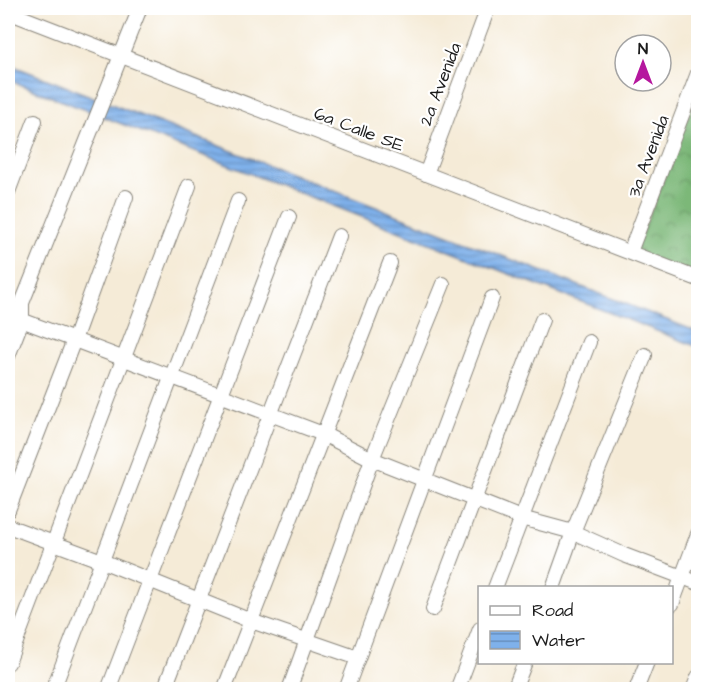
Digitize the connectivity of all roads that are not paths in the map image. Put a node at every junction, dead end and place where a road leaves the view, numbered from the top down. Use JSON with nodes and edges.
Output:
{"nodes":[{"id":1,"x":140,"y":8,"type":"edge"},
{"id":2,"x":488,"y":8,"type":"edge"},
{"id":3,"x":8,"y":12,"type":"edge"},
{"id":4,"x":120,"y":56,"type":"junction"},
{"id":5,"x":699,"y":73,"type":"edge"},
{"id":6,"x":35,"y":121,"type":"dead end"},
{"id":7,"x":426,"y":174,"type":"junction"},
{"id":8,"x":189,"y":186,"type":"dead end"},
{"id":9,"x":8,"y":192,"type":"edge"},
{"id":10,"x":126,"y":196,"type":"dead end"},
{"id":11,"x":238,"y":201,"type":"dead end"},
{"id":12,"x":289,"y":217,"type":"dead end"},
{"id":13,"x":339,"y":236,"type":"dead end"},
{"id":14,"x":630,"y":252,"type":"junction"},
{"id":15,"x":390,"y":263,"type":"dead end"},
{"id":16,"x":699,"y":279,"type":"edge"},
{"id":17,"x":444,"y":284,"type":"dead end"},
{"id":18,"x":492,"y":298,"type":"dead end"},
{"id":19,"x":22,"y":303,"type":"junction"},
{"id":20,"x":8,"y":314,"type":"edge"},
{"id":21,"x":22,"y":320,"type":"junction"},
{"id":22,"x":542,"y":320,"type":"dead end"},
{"id":23,"x":74,"y":340,"type":"junction"},
{"id":24,"x":589,"y":342,"type":"dead end"},
{"id":25,"x":8,"y":356,"type":"edge"},
{"id":26,"x":645,"y":356,"type":"dead end"},
{"id":27,"x":124,"y":359,"type":"junction"},
{"id":28,"x":170,"y":377,"type":"junction"},
{"id":29,"x":220,"y":395,"type":"junction"},
{"id":30,"x":270,"y":414,"type":"junction"},
{"id":31,"x":323,"y":434,"type":"junction"},
{"id":32,"x":372,"y":459,"type":"junction"},
{"id":33,"x":425,"y":480,"type":"junction"},
{"id":34,"x":474,"y":500,"type":"junction"},
{"id":35,"x":8,"y":510,"type":"edge"},
{"id":36,"x":521,"y":518,"type":"junction"},
{"id":37,"x":8,"y":526,"type":"edge"},
{"id":38,"x":573,"y":532,"type":"junction"},
{"id":39,"x":699,"y":534,"type":"edge"},
{"id":40,"x":52,"y":543,"type":"junction"},
{"id":41,"x":102,"y":561,"type":"junction"},
{"id":42,"x":683,"y":576,"type":"junction"},
{"id":43,"x":149,"y":581,"type":"junction"},
{"id":44,"x":699,"y":583,"type":"edge"},
{"id":45,"x":496,"y":586,"type":"edge"},
{"id":46,"x":554,"y":586,"type":"edge"},
{"id":47,"x":197,"y":600,"type":"junction"},
{"id":48,"x":673,"y":601,"type":"edge"},
{"id":49,"x":433,"y":609,"type":"dead end"},
{"id":50,"x":251,"y":621,"type":"junction"},
{"id":51,"x":478,"y":634,"type":"edge"},
{"id":52,"x":307,"y":640,"type":"junction"},
{"id":53,"x":358,"y":658,"type":"junction"},
{"id":54,"x":8,"y":663,"type":"edge"},
{"id":55,"x":525,"y":664,"type":"edge"},
{"id":56,"x":647,"y":664,"type":"edge"},
{"id":57,"x":699,"y":676,"type":"edge"},
{"id":58,"x":53,"y":690,"type":"edge"},
{"id":59,"x":108,"y":690,"type":"edge"},
{"id":60,"x":164,"y":690,"type":"edge"},
{"id":61,"x":224,"y":690,"type":"edge"},
{"id":62,"x":288,"y":690,"type":"edge"},
{"id":63,"x":346,"y":690,"type":"edge"},
{"id":64,"x":457,"y":690,"type":"edge"},
{"id":65,"x":514,"y":690,"type":"edge"},
{"id":66,"x":636,"y":690,"type":"edge"},
{"id":67,"x":693,"y":690,"type":"edge"}],
"edges":[{"from":1,"to":4,"type":"street"},
{"from":2,"to":7,"type":"street","name":"2a Avenida"},
{"from":3,"to":4,"type":"street","name":"6a Calle SE"},
{"from":4,"to":7,"type":"street","name":"6a Calle SE"},
{"from":4,"to":19,"type":"street"},
{"from":5,"to":14,"type":"street","name":"3a Avenida"},
{"from":6,"to":9,"type":"street"},
{"from":7,"to":14,"type":"street","name":"6a Calle SE"},
{"from":8,"to":27,"type":"street"},
{"from":10,"to":23,"type":"street"},
{"from":11,"to":28,"type":"street"},
{"from":12,"to":29,"type":"street"},
{"from":13,"to":30,"type":"street"},
{"from":14,"to":16,"type":"street","name":"6a Calle SE"},
{"from":15,"to":31,"type":"street"},
{"from":17,"to":32,"type":"street"},
{"from":18,"to":33,"type":"street"},
{"from":19,"to":20,"type":"street"},
{"from":19,"to":21,"type":"street"},
{"from":20,"to":21,"type":"street"},
{"from":21,"to":23,"type":"street"},
{"from":21,"to":25,"type":"street"},
{"from":22,"to":34,"type":"street"},
{"from":23,"to":27,"type":"street"},
{"from":23,"to":35,"type":"street"},
{"from":24,"to":36,"type":"street"},
{"from":26,"to":38,"type":"street"},
{"from":27,"to":28,"type":"street"},
{"from":27,"to":40,"type":"street"},
{"from":28,"to":29,"type":"street"},
{"from":28,"to":41,"type":"street"},
{"from":29,"to":30,"type":"street"},
{"from":29,"to":43,"type":"street"},
{"from":30,"to":31,"type":"street"},
{"from":30,"to":47,"type":"street"},
{"from":31,"to":32,"type":"street"},
{"from":31,"to":50,"type":"street"},
{"from":32,"to":33,"type":"street"},
{"from":32,"to":52,"type":"street"},
{"from":33,"to":34,"type":"street"},
{"from":33,"to":53,"type":"street"},
{"from":34,"to":36,"type":"street"},
{"from":34,"to":49,"type":"street"},
{"from":36,"to":38,"type":"street"},
{"from":36,"to":45,"type":"street"},
{"from":37,"to":40,"type":"street"},
{"from":38,"to":42,"type":"street"},
{"from":38,"to":46,"type":"street"},
{"from":39,"to":42,"type":"street"},
{"from":40,"to":41,"type":"street"},
{"from":40,"to":54,"type":"street"},
{"from":41,"to":43,"type":"street"},
{"from":41,"to":58,"type":"street"},
{"from":42,"to":44,"type":"street"},
{"from":42,"to":48,"type":"street"},
{"from":43,"to":47,"type":"street"},
{"from":43,"to":59,"type":"street"},
{"from":47,"to":50,"type":"street"},
{"from":47,"to":60,"type":"street"},
{"from":50,"to":52,"type":"street"},
{"from":50,"to":61,"type":"street"},
{"from":51,"to":64,"type":"street"},
{"from":52,"to":53,"type":"street"},
{"from":52,"to":62,"type":"street"},
{"from":53,"to":63,"type":"street"},
{"from":55,"to":65,"type":"street"},
{"from":56,"to":66,"type":"street"},
{"from":57,"to":67,"type":"street"}]}
